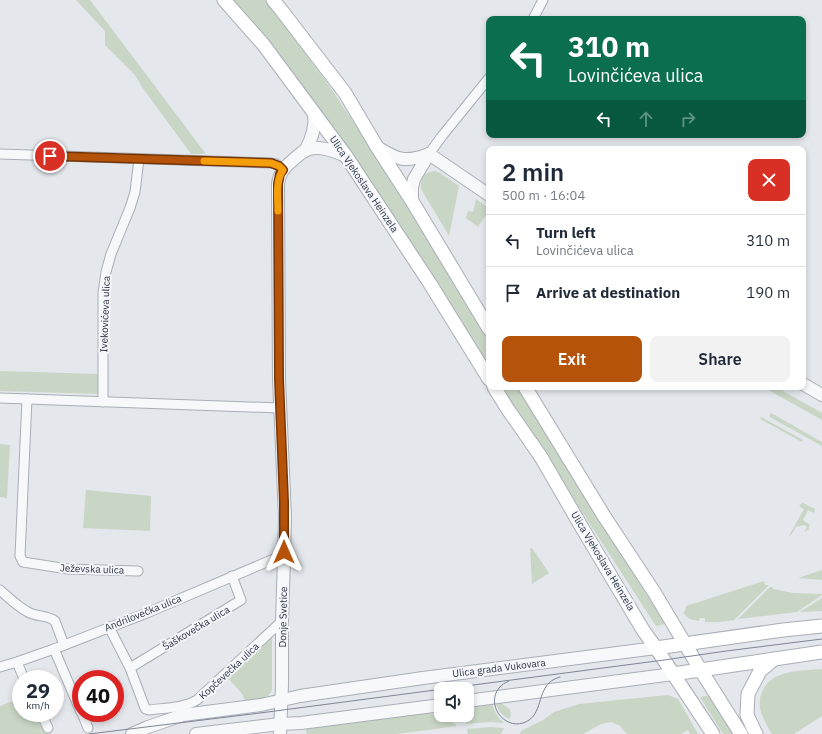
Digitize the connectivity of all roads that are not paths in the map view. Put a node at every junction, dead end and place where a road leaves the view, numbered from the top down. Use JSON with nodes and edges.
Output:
{"nodes":[{"id":1,"x":224,"y":0,"type":"edge"},
{"id":2,"x":272,"y":0,"type":"edge"},
{"id":3,"x":543,"y":0,"type":"edge"},
{"id":4,"x":535,"y":16,"type":"edge"},
{"id":5,"x":486,"y":82,"type":"edge"},
{"id":6,"x":314,"y":113,"type":"junction"},
{"id":7,"x":377,"y":146,"type":"junction"},
{"id":8,"x":305,"y":151,"type":"junction"},
{"id":9,"x":0,"y":154,"type":"edge"},
{"id":10,"x":430,"y":154,"type":"junction"},
{"id":11,"x":346,"y":156,"type":"junction"},
{"id":12,"x":139,"y":159,"type":"junction"},
{"id":13,"x":283,"y":170,"type":"junction"},
{"id":14,"x":486,"y":193,"type":"edge"},
{"id":15,"x":412,"y":201,"type":"junction"},
{"id":16,"x":486,"y":324,"type":"edge"},
{"id":17,"x":486,"y":374,"type":"edge"},
{"id":18,"x":806,"y":386,"type":"edge"},
{"id":19,"x":496,"y":390,"type":"edge"},
{"id":20,"x":527,"y":390,"type":"edge"},
{"id":21,"x":822,"y":395,"type":"edge"},
{"id":22,"x":0,"y":398,"type":"edge"},
{"id":23,"x":28,"y":399,"type":"junction"},
{"id":24,"x":103,"y":402,"type":"junction"},
{"id":25,"x":280,"y":408,"type":"junction"},
{"id":26,"x":284,"y":558,"type":"junction"},
{"id":27,"x":138,"y":570,"type":"dead end"},
{"id":28,"x":232,"y":576,"type":"junction"},
{"id":29,"x":0,"y":590,"type":"edge"},
{"id":30,"x":282,"y":621,"type":"junction"},
{"id":31,"x":822,"y":626,"type":"edge"},
{"id":32,"x":109,"y":627,"type":"junction"},
{"id":33,"x":684,"y":643,"type":"junction"},
{"id":34,"x":64,"y":645,"type":"junction"},
{"id":35,"x":656,"y":648,"type":"junction"},
{"id":36,"x":54,"y":649,"type":"junction"},
{"id":37,"x":822,"y":652,"type":"edge"},
{"id":38,"x":774,"y":659,"type":"junction"},
{"id":39,"x":17,"y":662,"type":"junction"},
{"id":40,"x":0,"y":667,"type":"edge"},
{"id":41,"x":130,"y":668,"type":"junction"},
{"id":42,"x":700,"y":669,"type":"junction"},
{"id":43,"x":20,"y":670,"type":"edge"},
{"id":44,"x":673,"y":674,"type":"junction"},
{"id":45,"x":72,"y":691,"type":"edge"},
{"id":46,"x":281,"y":700,"type":"junction"},
{"id":47,"x":474,"y":700,"type":"edge"},
{"id":48,"x":434,"y":706,"type":"edge"},
{"id":49,"x":45,"y":722,"type":"edge"},
{"id":50,"x":85,"y":722,"type":"edge"},
{"id":51,"x":48,"y":728,"type":"dead end"},
{"id":52,"x":88,"y":728,"type":"dead end"},
{"id":53,"x":280,"y":729,"type":"edge"},
{"id":54,"x":132,"y":734,"type":"edge"},
{"id":55,"x":196,"y":734,"type":"edge"},
{"id":56,"x":713,"y":734,"type":"edge"},
{"id":57,"x":741,"y":734,"type":"edge"},
{"id":58,"x":756,"y":734,"type":"edge"}],
"edges":[{"from":1,"to":6,"type":"main road","name":"Ulica Vjekoslava Heinzela"},
{"from":2,"to":7,"type":"main road"},
{"from":3,"to":4,"type":"street"},
{"from":5,"to":10,"type":"street"},
{"from":6,"to":8,"type":"street"},
{"from":6,"to":11,"type":"main road","name":"Ulica Vjekoslava Heinzela"},
{"from":7,"to":10,"type":"street"},
{"from":7,"to":15,"type":"main road"},
{"from":8,"to":11,"type":"street"},
{"from":8,"to":13,"type":"street"},
{"from":9,"to":12,"type":"street"},
{"from":10,"to":14,"type":"street"},
{"from":10,"to":15,"type":"street"},
{"from":11,"to":17,"type":"main road","name":"Ulica Vjekoslava Heinzela"},
{"from":12,"to":13,"type":"street"},
{"from":12,"to":24,"type":"street","name":"Ivekovićeva ulica"},
{"from":13,"to":25,"type":"street","name":"Donje Svetice"},
{"from":15,"to":16,"type":"main road"},
{"from":18,"to":21,"type":"street"},
{"from":19,"to":35,"type":"main road","name":"Ulica Vjekoslava Heinzela"},
{"from":20,"to":33,"type":"main road"},
{"from":22,"to":23,"type":"street"},
{"from":23,"to":24,"type":"street"},
{"from":23,"to":27,"type":"street","name":"Ježevska ulica"},
{"from":24,"to":25,"type":"street"},
{"from":25,"to":26,"type":"street","name":"Donje Svetice"},
{"from":26,"to":28,"type":"street","name":"Andrilovečka ulica"},
{"from":26,"to":30,"type":"street","name":"Donje Svetice"},
{"from":28,"to":32,"type":"street","name":"Andrilovečka ulica"},
{"from":28,"to":41,"type":"street","name":"Šaškovečka ulica"},
{"from":29,"to":34,"type":"street"},
{"from":30,"to":41,"type":"street","name":"Kopčevečka ulica"},
{"from":30,"to":46,"type":"street","name":"Donje Svetice"},
{"from":31,"to":33,"type":"main road","name":"Ulica grada Vukovara"},
{"from":32,"to":34,"type":"street","name":"Andrilovečka ulica"},
{"from":32,"to":41,"type":"street"},
{"from":33,"to":35,"type":"main road","name":"Ulica grada Vukovara"},
{"from":33,"to":42,"type":"main road"},
{"from":34,"to":36,"type":"street","name":"Andrilovečka ulica"},
{"from":35,"to":44,"type":"main road","name":"Ulica Vjekoslava Heinzela"},
{"from":35,"to":46,"type":"street","name":"Ulica grada Vukovara"},
{"from":36,"to":39,"type":"street","name":"Andrilovečka ulica"},
{"from":36,"to":45,"type":"street"},
{"from":37,"to":38,"type":"main road"},
{"from":38,"to":42,"type":"main road"},
{"from":38,"to":58,"type":"main road"},
{"from":39,"to":40,"type":"street","name":"Andrilovečka ulica"},
{"from":39,"to":43,"type":"street"},
{"from":42,"to":44,"type":"main road"},
{"from":42,"to":57,"type":"main road"},
{"from":44,"to":47,"type":"street"},
{"from":44,"to":56,"type":"main road","name":"Ulica Vjekoslava Heinzela"},
{"from":46,"to":53,"type":"street","name":"Donje Svetice"},
{"from":46,"to":54,"type":"street","name":"Ulica grada Vukovara"},
{"from":48,"to":53,"type":"street"},
{"from":49,"to":51,"type":"street"},
{"from":50,"to":52,"type":"street"},
{"from":53,"to":55,"type":"street"}]}
